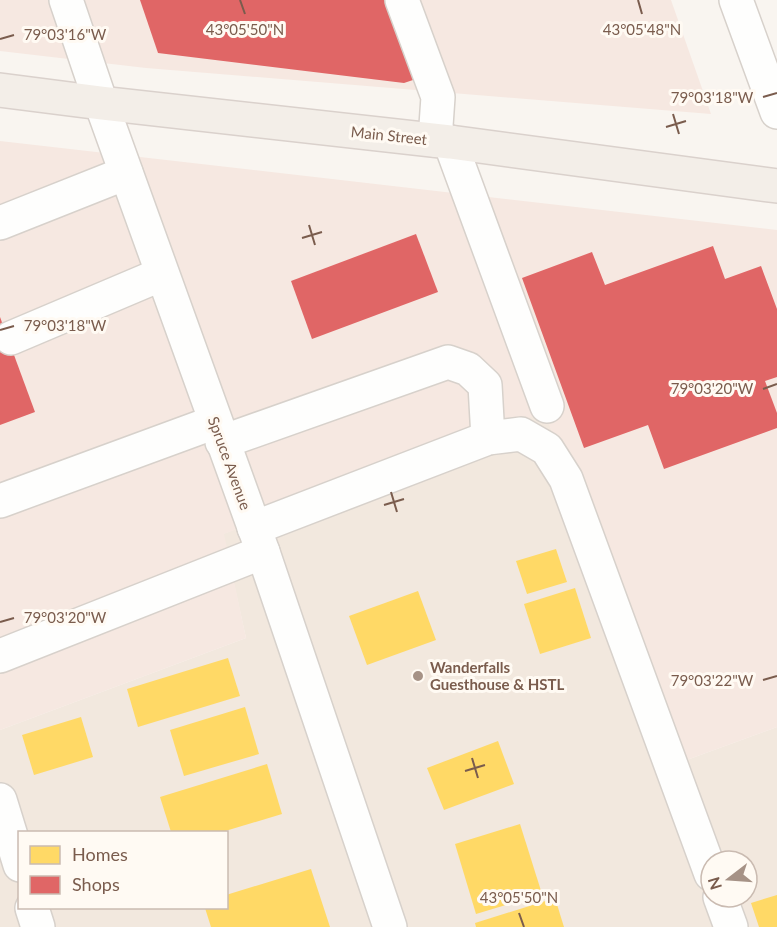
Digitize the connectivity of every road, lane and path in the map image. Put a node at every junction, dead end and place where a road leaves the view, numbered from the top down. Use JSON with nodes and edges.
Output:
{"nodes":[{"id":1,"x":66,"y":0,"type":"edge"},
{"id":2,"x":402,"y":0,"type":"edge"},
{"id":3,"x":736,"y":0,"type":"edge"},
{"id":4,"x":0,"y":90,"type":"edge"},
{"id":5,"x":101,"y":103,"type":"junction"},
{"id":6,"x":777,"y":112,"type":"edge"},
{"id":7,"x":442,"y":141,"type":"junction"},
{"id":8,"x":126,"y":173,"type":"junction"},
{"id":9,"x":777,"y":186,"type":"edge"},
{"id":10,"x":0,"y":223,"type":"edge"},
{"id":11,"x":162,"y":274,"type":"junction"},
{"id":12,"x":11,"y":338,"type":"dead end"},
{"id":13,"x":547,"y":406,"type":"dead end"},
{"id":14,"x":219,"y":432,"type":"junction"},
{"id":15,"x":488,"y":438,"type":"junction"},
{"id":16,"x":0,"y":501,"type":"edge"},
{"id":17,"x":258,"y":540,"type":"junction"},
{"id":18,"x":0,"y":656,"type":"edge"},
{"id":19,"x":0,"y":800,"type":"edge"},
{"id":20,"x":702,"y":849,"type":"edge"},
{"id":21,"x":18,"y":859,"type":"edge"},
{"id":22,"x":32,"y":909,"type":"edge"},
{"id":23,"x":724,"y":909,"type":"edge"},
{"id":24,"x":38,"y":927,"type":"edge"},
{"id":25,"x":390,"y":927,"type":"edge"},
{"id":26,"x":731,"y":927,"type":"edge"}],
"edges":[{"from":1,"to":5,"type":"street","name":"Spruce Avenue"},
{"from":2,"to":7,"type":"street"},
{"from":3,"to":6,"type":"street"},
{"from":4,"to":5,"type":"main road","name":"Main Street"},
{"from":5,"to":7,"type":"main road","name":"Main Street"},
{"from":5,"to":8,"type":"street","name":"Spruce Avenue"},
{"from":7,"to":9,"type":"main road","name":"Main Street"},
{"from":7,"to":13,"type":"street"},
{"from":8,"to":10,"type":"street"},
{"from":8,"to":11,"type":"street","name":"Spruce Avenue"},
{"from":11,"to":12,"type":"street"},
{"from":11,"to":14,"type":"street","name":"Spruce Avenue"},
{"from":14,"to":15,"type":"street"},
{"from":14,"to":16,"type":"street"},
{"from":14,"to":17,"type":"street","name":"Spruce Avenue"},
{"from":15,"to":17,"type":"street"},
{"from":15,"to":20,"type":"street"},
{"from":17,"to":18,"type":"street"},
{"from":17,"to":25,"type":"street","name":"Spruce Avenue"},
{"from":19,"to":21,"type":"street"},
{"from":22,"to":24,"type":"street"},
{"from":23,"to":26,"type":"street"}]}
